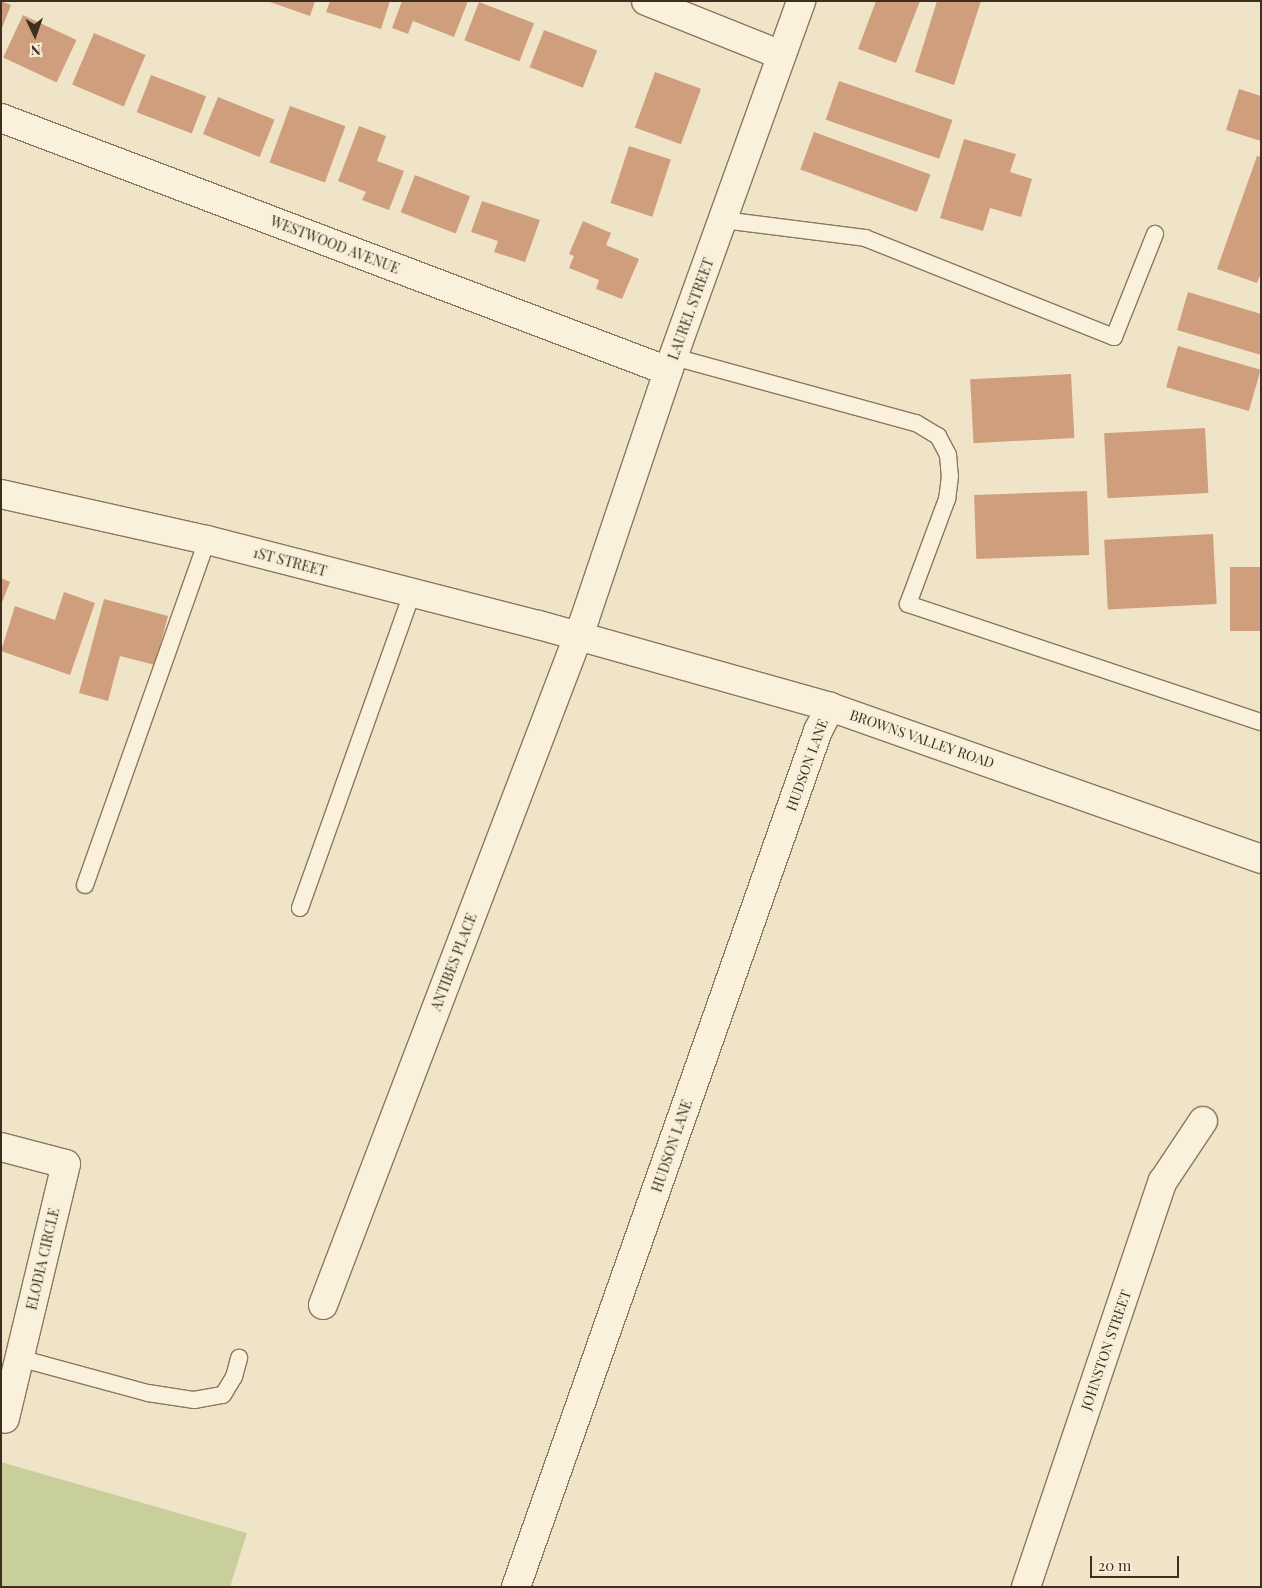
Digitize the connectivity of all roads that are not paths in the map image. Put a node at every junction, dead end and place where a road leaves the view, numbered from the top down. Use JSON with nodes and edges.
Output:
{"nodes":[{"id":1,"x":646,"y":1,"type":"edge"},
{"id":2,"x":801,"y":1,"type":"edge"},
{"id":3,"x":781,"y":55,"type":"junction"},
{"id":4,"x":1,"y":118,"type":"edge"},
{"id":5,"x":722,"y":220,"type":"junction"},
{"id":6,"x":1155,"y":234,"type":"dead end"},
{"id":7,"x":671,"y":364,"type":"junction"},
{"id":8,"x":1,"y":494,"type":"edge"},
{"id":9,"x":207,"y":540,"type":"junction"},
{"id":10,"x":412,"y":594,"type":"junction"},
{"id":11,"x":581,"y":627,"type":"junction"},
{"id":12,"x":830,"y":707,"type":"junction"},
{"id":13,"x":1261,"y":722,"type":"edge"},
{"id":14,"x":1260,"y":859,"type":"edge"},
{"id":15,"x":84,"y":885,"type":"dead end"},
{"id":16,"x":300,"y":908,"type":"dead end"},
{"id":17,"x":1203,"y":1121,"type":"dead end"},
{"id":18,"x":1,"y":1148,"type":"edge"},
{"id":19,"x":323,"y":1305,"type":"dead end"},
{"id":20,"x":19,"y":1358,"type":"junction"},
{"id":21,"x":239,"y":1358,"type":"dead end"},
{"id":22,"x":5,"y":1419,"type":"dead end"},
{"id":23,"x":516,"y":1587,"type":"edge"},
{"id":24,"x":1026,"y":1587,"type":"edge"}],
"edges":[{"from":1,"to":3,"type":"street"},
{"from":2,"to":3,"type":"street","name":"LAUREL STREET"},
{"from":3,"to":5,"type":"street","name":"LAUREL STREET"},
{"from":4,"to":7,"type":"street","name":"WESTWOOD AVENUE"},
{"from":5,"to":6,"type":"lane"},
{"from":5,"to":7,"type":"street","name":"LAUREL STREET"},
{"from":7,"to":11,"type":"street","name":"LAUREL STREET"},
{"from":7,"to":13,"type":"lane"},
{"from":8,"to":9,"type":"street","name":"1ST STREET"},
{"from":9,"to":10,"type":"street","name":"1ST STREET"},
{"from":9,"to":15,"type":"lane"},
{"from":10,"to":11,"type":"street","name":"1ST STREET"},
{"from":10,"to":16,"type":"lane"},
{"from":11,"to":12,"type":"street","name":"BROWNS VALLEY ROAD"},
{"from":11,"to":19,"type":"street","name":"ANTIBES PLACE"},
{"from":12,"to":14,"type":"street","name":"BROWNS VALLEY ROAD"},
{"from":12,"to":23,"type":"street","name":"HUDSON LANE"},
{"from":17,"to":24,"type":"street","name":"JOHNSTON STREET"},
{"from":18,"to":20,"type":"street","name":"ELODIA CIRCLE"},
{"from":20,"to":21,"type":"lane"},
{"from":20,"to":22,"type":"street","name":"ELODIA CIRCLE"}]}
